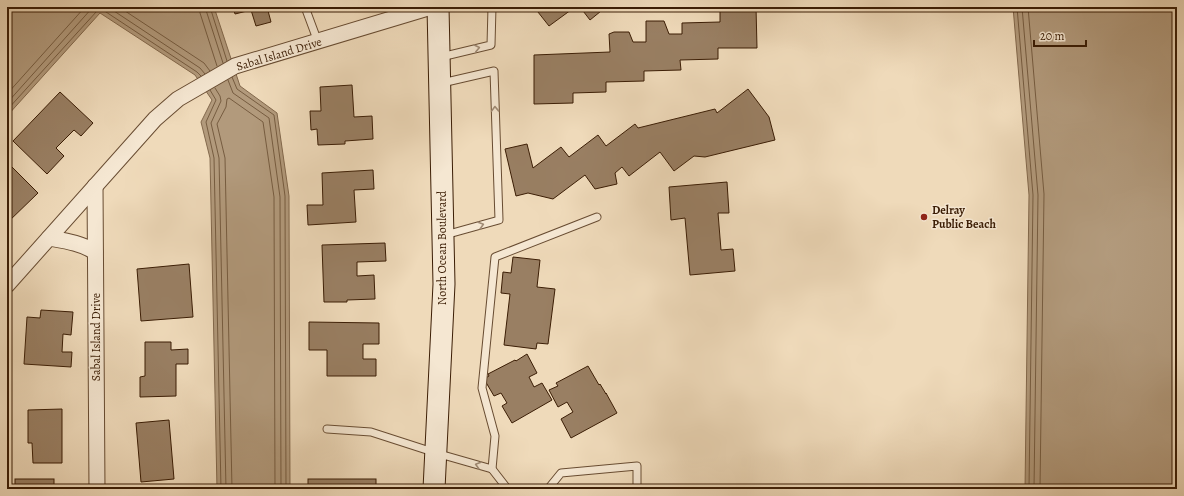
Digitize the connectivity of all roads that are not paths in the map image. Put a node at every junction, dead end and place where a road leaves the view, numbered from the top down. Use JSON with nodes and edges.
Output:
{"nodes":[{"id":1,"x":304,"y":7,"type":"edge"},
{"id":2,"x":431,"y":7,"type":"edge"},
{"id":3,"x":438,"y":7,"type":"edge"},
{"id":4,"x":492,"y":7,"type":"edge"},
{"id":5,"x":318,"y":42,"type":"junction"},
{"id":6,"x":439,"y":57,"type":"junction"},
{"id":7,"x":440,"y":84,"type":"junction"},
{"id":8,"x":95,"y":186,"type":"junction"},
{"id":9,"x":596,"y":217,"type":"dead end"},
{"id":10,"x":443,"y":236,"type":"junction"},
{"id":11,"x":48,"y":238,"type":"junction"},
{"id":12,"x":96,"y":252,"type":"junction"},
{"id":13,"x":7,"y":284,"type":"edge"},
{"id":14,"x":327,"y":430,"type":"dead end"},
{"id":15,"x":436,"y":453,"type":"junction"},
{"id":16,"x":492,"y":469,"type":"junction"},
{"id":17,"x":97,"y":489,"type":"edge"},
{"id":18,"x":434,"y":489,"type":"edge"},
{"id":19,"x":505,"y":489,"type":"edge"},
{"id":20,"x":548,"y":489,"type":"edge"},
{"id":21,"x":637,"y":489,"type":"edge"}],
"edges":[{"from":1,"to":5,"type":"lane"},
{"from":2,"to":5,"type":"street","name":"Sabal Island Drive"},
{"from":3,"to":6,"type":"main road","name":"North Ocean Boulevard"},
{"from":6,"to":4,"type":"lane","one_way":true},
{"from":5,"to":8,"type":"street","name":"Sabal Island Drive"},
{"from":6,"to":7,"type":"main road","name":"North Ocean Boulevard"},
{"from":7,"to":10,"type":"main road","name":"North Ocean Boulevard"},
{"from":10,"to":7,"type":"lane","one_way":true},
{"from":8,"to":11,"type":"street","name":"Sabal Island Drive"},
{"from":8,"to":12,"type":"street","name":"Sabal Island Drive"},
{"from":9,"to":16,"type":"lane"},
{"from":10,"to":15,"type":"main road","name":"North Ocean Boulevard"},
{"from":11,"to":12,"type":"street"},
{"from":11,"to":13,"type":"street","name":"Sabal Island Drive"},
{"from":12,"to":17,"type":"street","name":"Sabal Island Drive"},
{"from":14,"to":15,"type":"lane"},
{"from":16,"to":15,"type":"lane","one_way":true},
{"from":15,"to":18,"type":"main road","name":"North Ocean Boulevard"},
{"from":16,"to":19,"type":"lane"},
{"from":20,"to":21,"type":"lane"}]}
